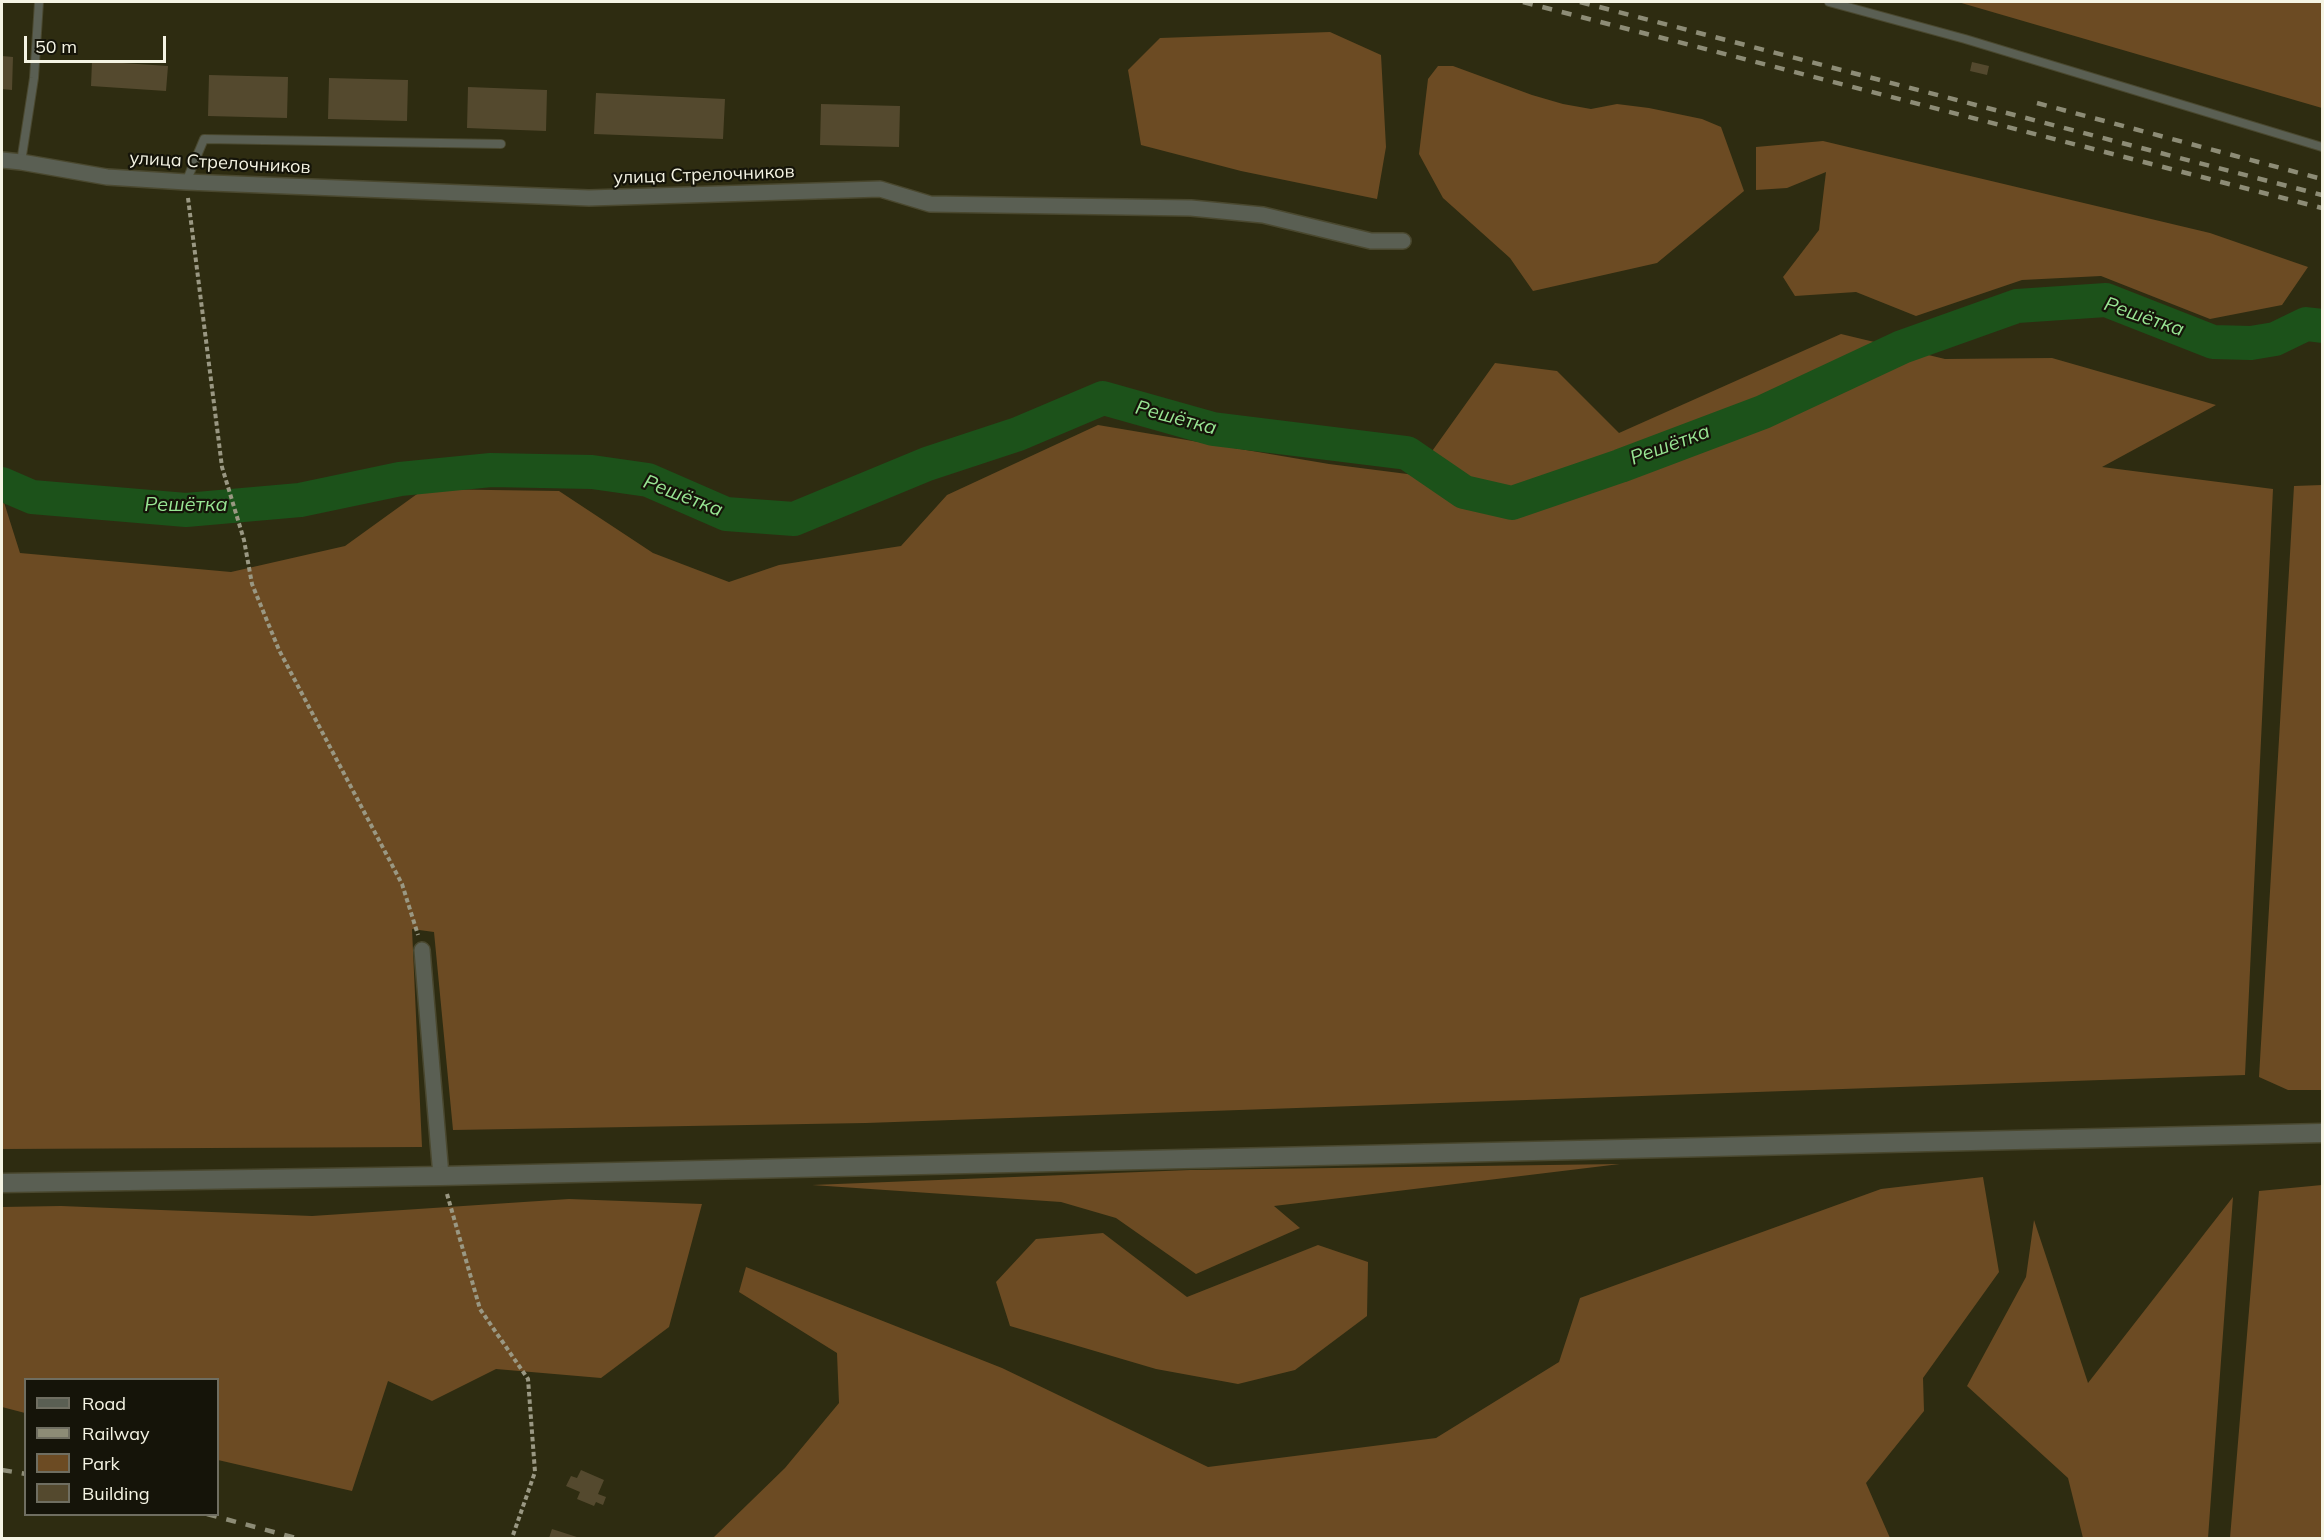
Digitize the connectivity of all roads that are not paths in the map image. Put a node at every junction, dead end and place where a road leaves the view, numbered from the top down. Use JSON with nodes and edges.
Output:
{"nodes":[{"id":1,"x":39,"y":2,"type":"edge"},
{"id":2,"x":1829,"y":2,"type":"edge"},
{"id":3,"x":501,"y":144,"type":"dead end"},
{"id":4,"x":2322,"y":147,"type":"edge"},
{"id":5,"x":2,"y":160,"type":"edge"},
{"id":6,"x":21,"y":162,"type":"junction"},
{"id":7,"x":186,"y":182,"type":"junction"},
{"id":8,"x":1403,"y":242,"type":"dead end"},
{"id":9,"x":422,"y":950,"type":"road end"},
{"id":10,"x":2322,"y":1133,"type":"edge"},
{"id":11,"x":441,"y":1176,"type":"junction"},
{"id":12,"x":2,"y":1183,"type":"edge"}],
"edges":[{"from":1,"to":6,"type":"lane"},
{"from":2,"to":4,"type":"lane"},
{"from":3,"to":7,"type":"lane"},
{"from":5,"to":6,"type":"street","name":"улица Стрелочников"},
{"from":6,"to":7,"type":"street","name":"улица Стрелочников"},
{"from":7,"to":8,"type":"street","name":"улица Стрелочников"},
{"from":9,"to":11,"type":"street"},
{"from":10,"to":11,"type":"street"},
{"from":11,"to":12,"type":"street"}]}
